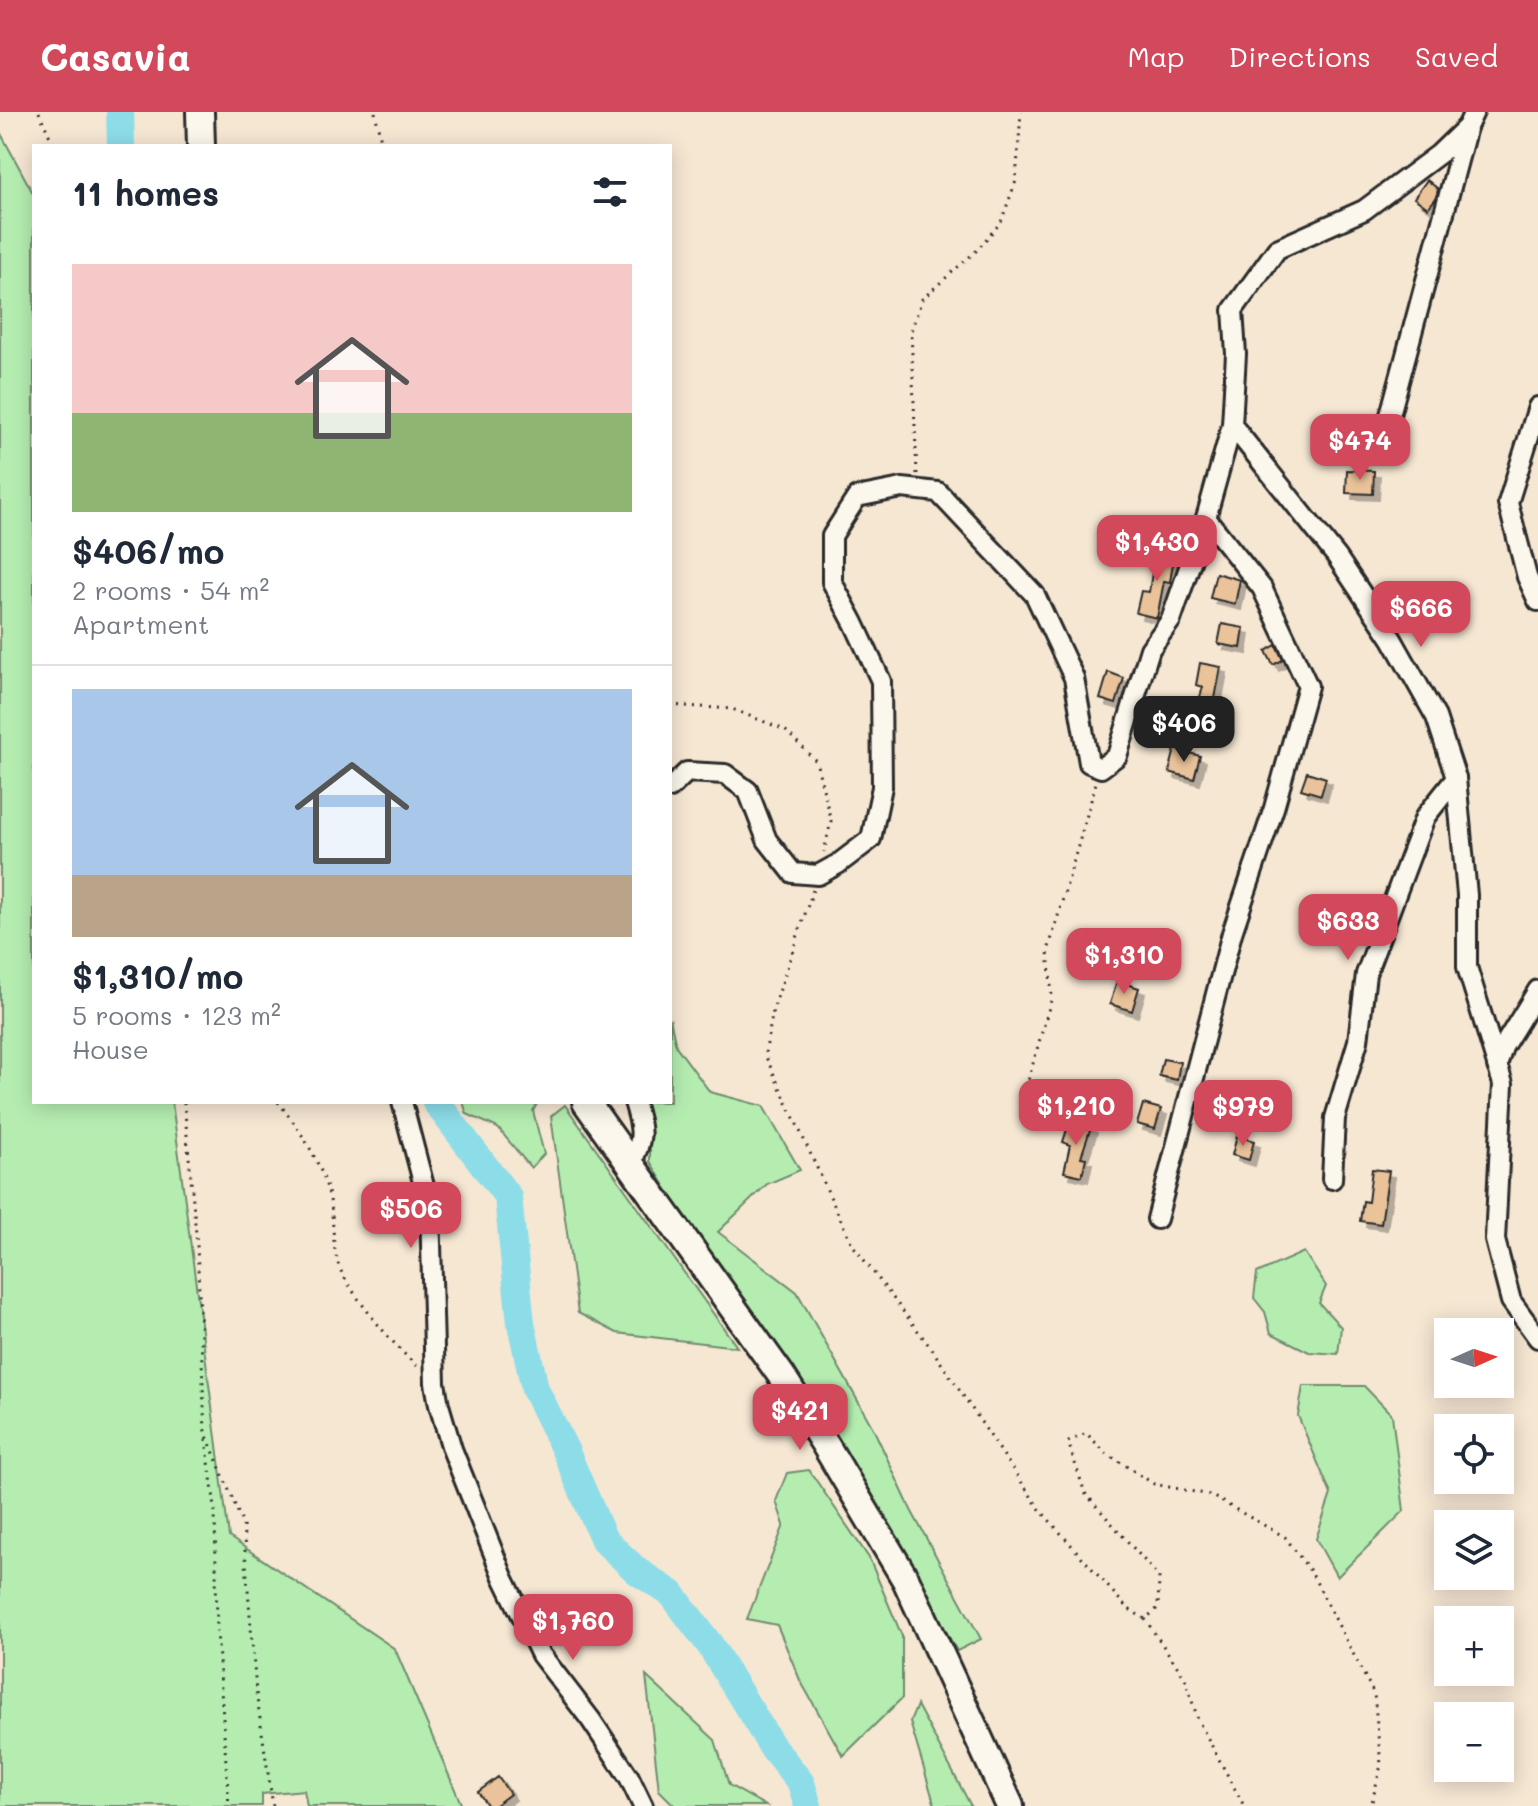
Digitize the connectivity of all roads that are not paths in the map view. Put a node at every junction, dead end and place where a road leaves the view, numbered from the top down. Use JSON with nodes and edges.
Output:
{"nodes":[{"id":1,"x":200,"y":112,"type":"edge"},
{"id":2,"x":1470,"y":120,"type":"edge"},
{"id":3,"x":201,"y":144,"type":"edge"},
{"id":4,"x":1538,"y":407,"type":"edge"},
{"id":5,"x":1232,"y":425,"type":"junction"},
{"id":6,"x":1386,"y":430,"type":"dead end"},
{"id":7,"x":1206,"y":518,"type":"junction"},
{"id":8,"x":1538,"y":601,"type":"edge"},
{"id":9,"x":1456,"y":778,"type":"junction"},
{"id":10,"x":672,"y":786,"type":"edge"},
{"id":11,"x":1538,"y":990,"type":"edge"},
{"id":12,"x":1497,"y":1066,"type":"junction"},
{"id":13,"x":403,"y":1104,"type":"edge"},
{"id":14,"x":587,"y":1104,"type":"edge"},
{"id":15,"x":635,"y":1104,"type":"edge"},
{"id":16,"x":630,"y":1166,"type":"junction"},
{"id":17,"x":1332,"y":1179,"type":"dead end"},
{"id":18,"x":1157,"y":1219,"type":"dead end"},
{"id":19,"x":1538,"y":1338,"type":"edge"},
{"id":20,"x":643,"y":1806,"type":"edge"},
{"id":21,"x":1010,"y":1806,"type":"edge"}],
"edges":[{"from":1,"to":3,"type":"main road"},
{"from":2,"to":5,"type":"street"},
{"from":2,"to":6,"type":"street"},
{"from":4,"to":8,"type":"street"},
{"from":5,"to":7,"type":"street"},
{"from":5,"to":9,"type":"street"},
{"from":7,"to":10,"type":"street"},
{"from":7,"to":18,"type":"street"},
{"from":9,"to":12,"type":"street"},
{"from":9,"to":17,"type":"street"},
{"from":11,"to":12,"type":"street"},
{"from":12,"to":19,"type":"street"},
{"from":13,"to":20,"type":"street"},
{"from":14,"to":16,"type":"main road"},
{"from":15,"to":16,"type":"street"},
{"from":16,"to":21,"type":"main road"}]}
